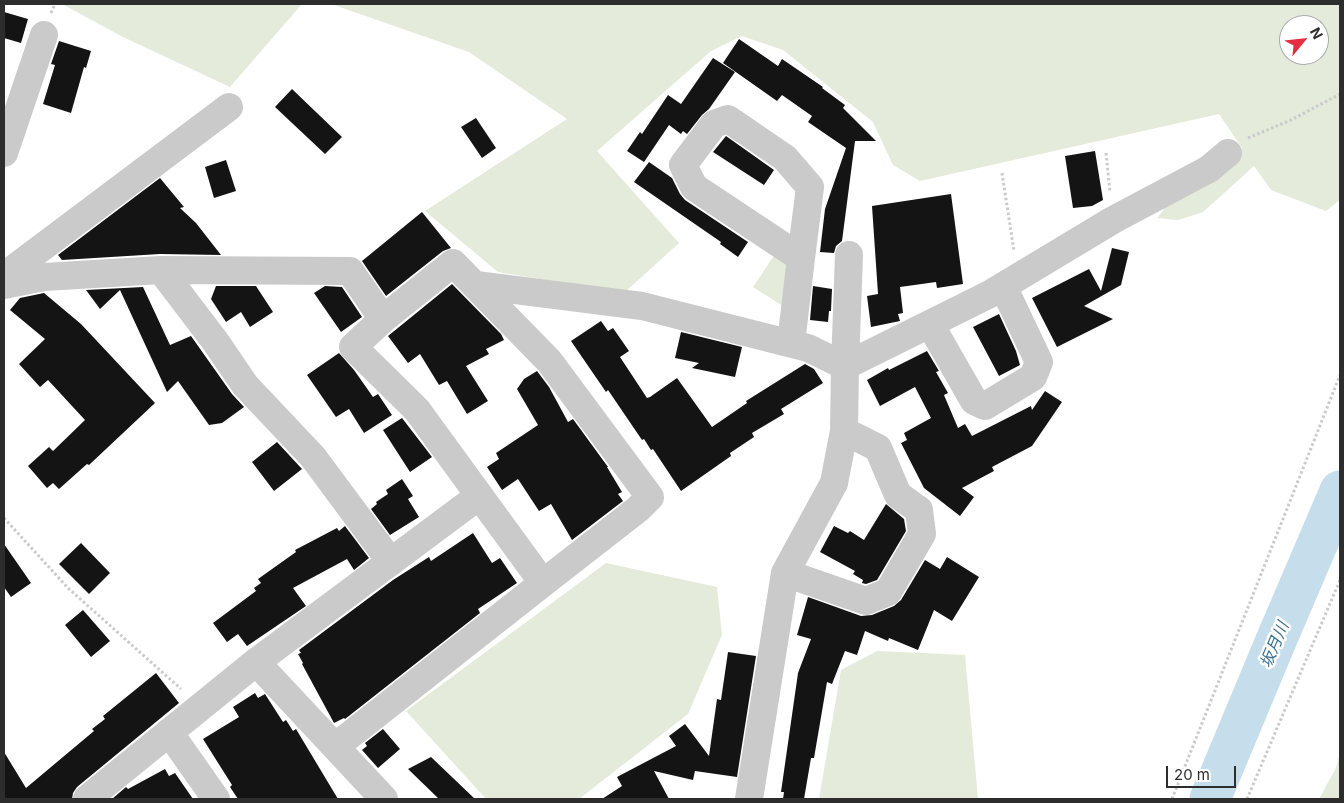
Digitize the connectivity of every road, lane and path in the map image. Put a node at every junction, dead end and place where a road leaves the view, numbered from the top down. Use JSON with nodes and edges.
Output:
{"nodes":[{"id":1,"x":44,"y":35,"type":"dead end"},
{"id":2,"x":1340,"y":94,"type":"edge"},
{"id":3,"x":229,"y":107,"type":"dead end"},
{"id":4,"x":4,"y":152,"type":"edge"},
{"id":5,"x":1106,"y":153,"type":"dead end"},
{"id":6,"x":1228,"y":153,"type":"joint"},
{"id":7,"x":1002,"y":173,"type":"dead end"},
{"id":8,"x":1113,"y":220,"type":"junction"},
{"id":9,"x":849,"y":255,"type":"dead end"},
{"id":10,"x":801,"y":258,"type":"junction"},
{"id":11,"x":161,"y":270,"type":"junction"},
{"id":12,"x":4,"y":276,"type":"edge"},
{"id":13,"x":1010,"y":281,"type":"junction"},
{"id":14,"x":4,"y":285,"type":"edge"},
{"id":15,"x":476,"y":285,"type":"junction"},
{"id":16,"x":383,"y":319,"type":"junction"},
{"id":17,"x":930,"y":324,"type":"junction"},
{"id":18,"x":791,"y":343,"type":"junction"},
{"id":19,"x":845,"y":366,"type":"junction"},
{"id":20,"x":1340,"y":375,"type":"edge"},
{"id":21,"x":844,"y":431,"type":"junction"},
{"id":22,"x":479,"y":496,"type":"junction"},
{"id":23,"x":4,"y":518,"type":"edge"},
{"id":24,"x":391,"y":562,"type":"junction"},
{"id":25,"x":785,"y":573,"type":"junction"},
{"id":26,"x":1340,"y":580,"type":"edge"},
{"id":27,"x":543,"y":584,"type":"junction"},
{"id":28,"x":256,"y":662,"type":"junction"},
{"id":29,"x":201,"y":707,"type":"junction"},
{"id":30,"x":169,"y":732,"type":"junction"},
{"id":31,"x":336,"y":746,"type":"junction"},
{"id":32,"x":87,"y":799,"type":"edge"},
{"id":33,"x":216,"y":799,"type":"edge"},
{"id":34,"x":384,"y":799,"type":"edge"},
{"id":35,"x":748,"y":799,"type":"edge"},
{"id":36,"x":1172,"y":799,"type":"edge"},
{"id":37,"x":1248,"y":799,"type":"edge"}],
"edges":[{"from":1,"to":4,"type":"street"},
{"from":2,"to":6,"type":"path"},
{"from":3,"to":12,"type":"street"},
{"from":5,"to":8,"type":"path"},
{"from":6,"to":8,"type":"street"},
{"from":7,"to":13,"type":"path"},
{"from":8,"to":13,"type":"street"},
{"from":9,"to":19,"type":"street"},
{"from":10,"to":10,"type":"street"},
{"from":10,"to":18,"type":"street"},
{"from":11,"to":14,"type":"street"},
{"from":11,"to":16,"type":"street"},
{"from":11,"to":24,"type":"street"},
{"from":13,"to":17,"type":"street"},
{"from":13,"to":17,"type":"street"},
{"from":15,"to":16,"type":"street"},
{"from":15,"to":18,"type":"street"},
{"from":15,"to":27,"type":"street"},
{"from":16,"to":22,"type":"street"},
{"from":17,"to":19,"type":"street"},
{"from":18,"to":19,"type":"street"},
{"from":19,"to":21,"type":"street"},
{"from":20,"to":36,"type":"path"},
{"from":21,"to":25,"type":"street"},
{"from":21,"to":25,"type":"street"},
{"from":22,"to":24,"type":"street"},
{"from":22,"to":27,"type":"street"},
{"from":23,"to":29,"type":"path"},
{"from":24,"to":28,"type":"street"},
{"from":25,"to":35,"type":"street"},
{"from":26,"to":37,"type":"path"},
{"from":27,"to":31,"type":"street"},
{"from":28,"to":29,"type":"street"},
{"from":28,"to":31,"type":"street"},
{"from":29,"to":30,"type":"street"},
{"from":30,"to":32,"type":"street"},
{"from":30,"to":33,"type":"street"},
{"from":31,"to":34,"type":"street"}]}
